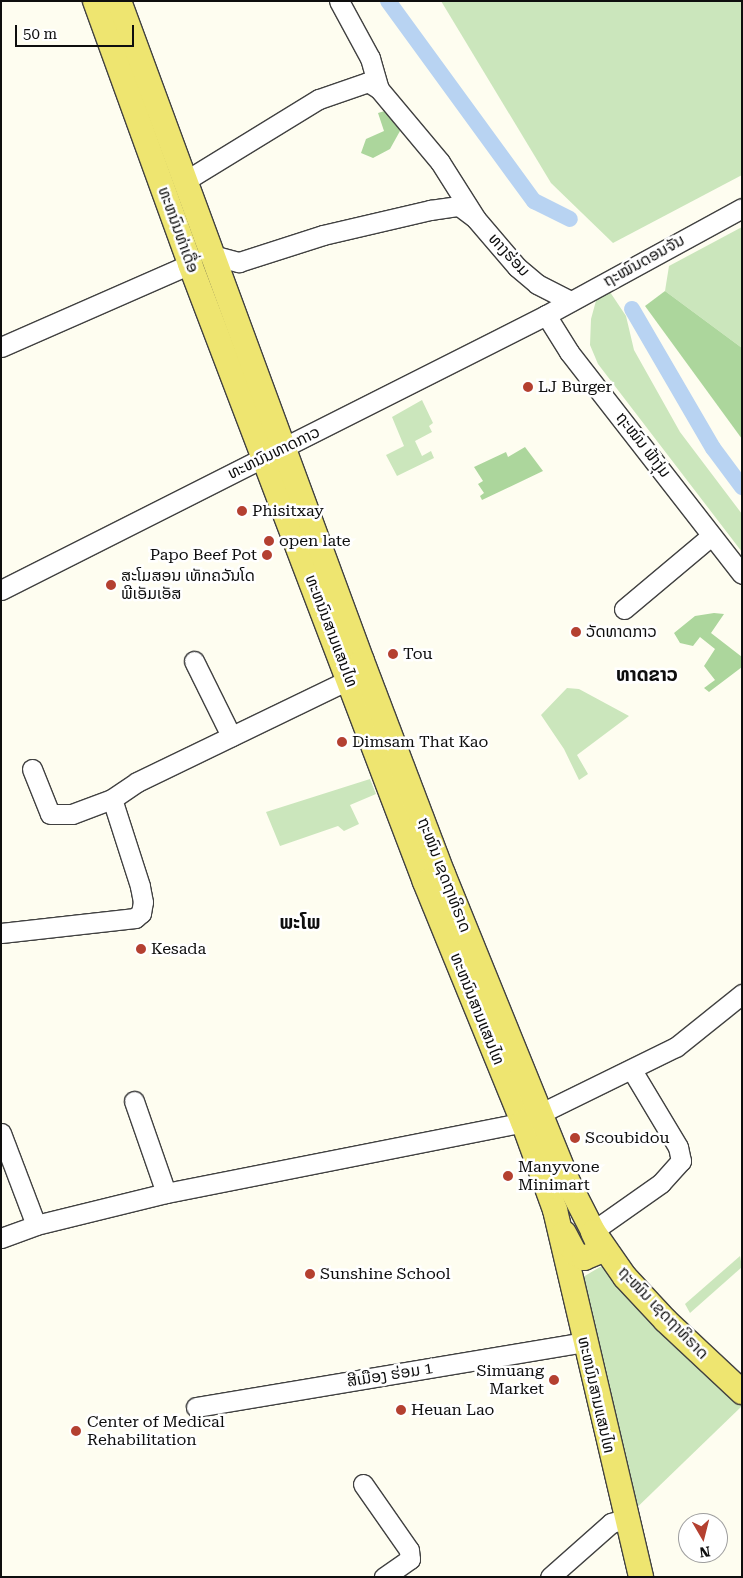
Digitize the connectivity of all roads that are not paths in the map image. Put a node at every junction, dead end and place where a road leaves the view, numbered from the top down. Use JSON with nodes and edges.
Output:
{"nodes":[{"id":1,"x":95,"y":1,"type":"edge"},
{"id":2,"x":119,"y":1,"type":"edge"},
{"id":3,"x":339,"y":1,"type":"edge"},
{"id":4,"x":379,"y":89,"type":"junction"},
{"id":5,"x":185,"y":181,"type":"junction"},
{"id":6,"x":742,"y":208,"type":"edge"},
{"id":7,"x":476,"y":219,"type":"junction"},
{"id":8,"x":212,"y":255,"type":"junction"},
{"id":9,"x":190,"y":264,"type":"junction"},
{"id":10,"x":571,"y":301,"type":"junction"},
{"id":11,"x":546,"y":315,"type":"junction"},
{"id":12,"x":1,"y":347,"type":"edge"},
{"id":13,"x":275,"y":452,"type":"junction"},
{"id":14,"x":712,"y":536,"type":"junction"},
{"id":15,"x":742,"y":574,"type":"edge"},
{"id":16,"x":2,"y":586,"type":"edge"},
{"id":17,"x":624,"y":609,"type":"dead end"},
{"id":18,"x":194,"y":661,"type":"dead end"},
{"id":19,"x":350,"y":679,"type":"junction"},
{"id":20,"x":231,"y":736,"type":"junction"},
{"id":21,"x":32,"y":769,"type":"dead end"},
{"id":22,"x":112,"y":799,"type":"junction"},
{"id":23,"x":1,"y":933,"type":"edge"},
{"id":24,"x":742,"y":994,"type":"edge"},
{"id":25,"x":632,"y":1070,"type":"junction"},
{"id":26,"x":134,"y":1101,"type":"dead end"},
{"id":27,"x":532,"y":1117,"type":"junction"},
{"id":28,"x":1,"y":1133,"type":"edge"},
{"id":29,"x":166,"y":1193,"type":"junction"},
{"id":30,"x":555,"y":1210,"type":"junction"},
{"id":31,"x":36,"y":1225,"type":"junction"},
{"id":32,"x":593,"y":1231,"type":"junction"},
{"id":33,"x":1,"y":1238,"type":"edge"},
{"id":34,"x":617,"y":1266,"type":"junction"},
{"id":35,"x":575,"y":1303,"type":"junction"},
{"id":36,"x":584,"y":1342,"type":"junction"},
{"id":37,"x":742,"y":1392,"type":"edge"},
{"id":38,"x":196,"y":1407,"type":"dead end"},
{"id":39,"x":363,"y":1484,"type":"dead end"},
{"id":40,"x":625,"y":1519,"type":"junction"},
{"id":41,"x":384,"y":1577,"type":"edge"},
{"id":42,"x":550,"y":1577,"type":"edge"},
{"id":43,"x":640,"y":1577,"type":"edge"}],
"edges":[{"from":1,"to":9,"type":"main road","name":"ທະຫນົນທ່າເດື່ອ"},
{"from":2,"to":5,"type":"main road","name":"ທະຫນົນທ່າເດື່ອ"},
{"from":3,"to":4,"type":"street"},
{"from":4,"to":5,"type":"street"},
{"from":4,"to":7,"type":"street"},
{"from":5,"to":8,"type":"main road","name":"ທະຫນົນທ່າເດື່ອ"},
{"from":6,"to":10,"type":"street","name":"ຖະໝົນດອນຈັນ"},
{"from":7,"to":8,"type":"street"},
{"from":7,"to":10,"type":"street","name":"ທາງຮ່ອມ"},
{"from":8,"to":13,"type":"main road","name":"ທະຫນົນທ່າເດື່ອ"},
{"from":9,"to":12,"type":"street"},
{"from":9,"to":13,"type":"main road","name":"ທະຫນົນທ່າເດື່ອ"},
{"from":10,"to":11,"type":"street","name":"ຖະໝົນດອນຈັນ"},
{"from":11,"to":13,"type":"street","name":"ທະຫນົນທາດກາວ"},
{"from":11,"to":14,"type":"street","name":"ຖະໝົນ ຟ້າງຸ່ມ"},
{"from":13,"to":16,"type":"street","name":"ທະຫນົນທາດກາວ"},
{"from":13,"to":19,"type":"main road","name":"ທະຫນົນສາມແສນໄທ"},
{"from":13,"to":27,"type":"main road","name":"ຖະໜົນ ເຊດຖາທິຣາດ"},
{"from":14,"to":15,"type":"street","name":"ຖະໝົນ ຟ້າງຸ່ມ"},
{"from":14,"to":17,"type":"street"},
{"from":18,"to":20,"type":"street"},
{"from":19,"to":20,"type":"street"},
{"from":19,"to":27,"type":"main road","name":"ທະຫນົນສາມແສນໄທ"},
{"from":20,"to":22,"type":"street"},
{"from":21,"to":22,"type":"street"},
{"from":22,"to":23,"type":"street"},
{"from":24,"to":25,"type":"street"},
{"from":25,"to":27,"type":"street"},
{"from":25,"to":32,"type":"street"},
{"from":26,"to":29,"type":"street"},
{"from":27,"to":29,"type":"street"},
{"from":27,"to":30,"type":"main road","name":"ທະຫນົນສາມແສນໄທ"},
{"from":27,"to":32,"type":"main road","name":"ຖະໜົນ ເຊດຖາທິຣາດ"},
{"from":28,"to":31,"type":"street"},
{"from":29,"to":31,"type":"street"},
{"from":30,"to":32,"type":"main road"},
{"from":30,"to":35,"type":"main road","name":"ທະຫນົນສາມແສນໄທ"},
{"from":31,"to":33,"type":"street"},
{"from":32,"to":34,"type":"main road","name":"ຖະໜົນ ເຊດຖາທິຣາດ"},
{"from":34,"to":35,"type":"main road"},
{"from":34,"to":37,"type":"main road","name":"ຖະໜົນ ເຊດຖາທິຣາດ"},
{"from":35,"to":36,"type":"main road","name":"ທະຫນົນສາມແສນໄທ"},
{"from":36,"to":38,"type":"street","name":"ສີເມືອງ ຮ່ອມ 1"},
{"from":36,"to":40,"type":"main road","name":"ທະຫນົນສາມແສນໄທ"},
{"from":39,"to":41,"type":"street"},
{"from":40,"to":42,"type":"street"},
{"from":40,"to":43,"type":"main road","name":"ທະຫນົນສາມແສນໄທ"}]}
